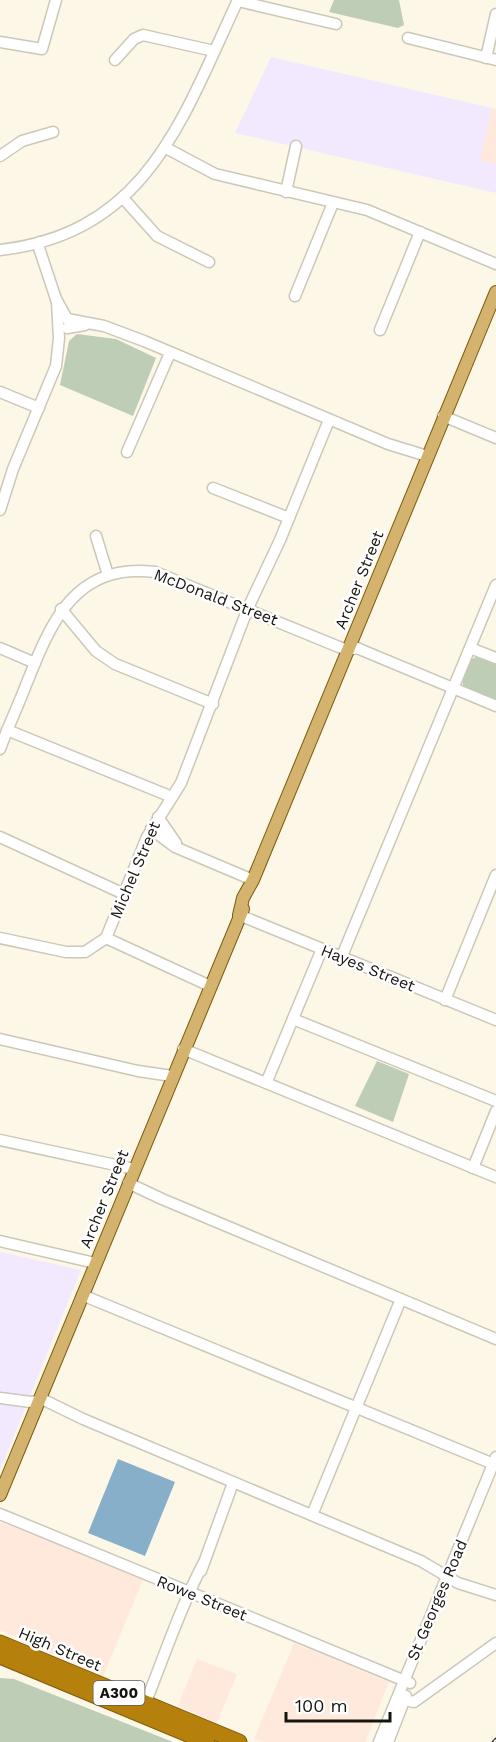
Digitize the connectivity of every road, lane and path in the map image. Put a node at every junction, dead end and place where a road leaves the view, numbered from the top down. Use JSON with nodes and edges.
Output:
{"nodes":[{"id":1,"x":56,"y":0,"type":"edge"},
{"id":2,"x":238,"y":1,"type":"edge"},
{"id":3,"x":496,"y":14,"type":"edge"},
{"id":4,"x":336,"y":24,"type":"dead end"},
{"id":5,"x":408,"y":38,"type":"dead end"},
{"id":6,"x":0,"y":42,"type":"edge"},
{"id":7,"x":214,"y":51,"type":"junction"},
{"id":8,"x":491,"y":59,"type":"edge"},
{"id":9,"x":115,"y":60,"type":"dead end"},
{"id":10,"x":53,"y":132,"type":"dead end"},
{"id":11,"x":296,"y":146,"type":"dead end"},
{"id":12,"x":166,"y":148,"type":"junction"},
{"id":13,"x":0,"y":156,"type":"edge"},
{"id":14,"x":286,"y":192,"type":"junction"},
{"id":15,"x":123,"y":198,"type":"junction"},
{"id":16,"x":333,"y":203,"type":"junction"},
{"id":17,"x":420,"y":232,"type":"junction"},
{"id":18,"x":40,"y":242,"type":"junction"},
{"id":19,"x":0,"y":250,"type":"edge"},
{"id":20,"x":209,"y":262,"type":"dead end"},
{"id":21,"x":496,"y":264,"type":"edge"},
{"id":22,"x":496,"y":292,"type":"edge"},
{"id":23,"x":295,"y":296,"type":"dead end"},
{"id":24,"x":64,"y":323,"type":"junction"},
{"id":25,"x":380,"y":330,"type":"dead end"},
{"id":26,"x":170,"y":353,"type":"junction"},
{"id":27,"x":0,"y":392,"type":"edge"},
{"id":28,"x":39,"y":408,"type":"junction"},
{"id":29,"x":443,"y":416,"type":"junction"},
{"id":30,"x":329,"y":420,"type":"junction"},
{"id":31,"x":496,"y":438,"type":"edge"},
{"id":32,"x":128,"y":452,"type":"dead end"},
{"id":33,"x":425,"y":460,"type":"junction"},
{"id":34,"x":213,"y":488,"type":"dead end"},
{"id":35,"x":1,"y":506,"type":"edge"},
{"id":36,"x":289,"y":519,"type":"junction"},
{"id":37,"x":96,"y":536,"type":"dead end"},
{"id":38,"x":108,"y":575,"type":"junction"},
{"id":39,"x":496,"y":585,"type":"edge"},
{"id":40,"x":61,"y":609,"type":"junction"},
{"id":41,"x":251,"y":609,"type":"junction"},
{"id":42,"x":0,"y":648,"type":"edge"},
{"id":43,"x":351,"y":648,"type":"junction"},
{"id":44,"x":470,"y":648,"type":"junction"},
{"id":45,"x":496,"y":658,"type":"edge"},
{"id":46,"x":34,"y":663,"type":"junction"},
{"id":47,"x":454,"y":689,"type":"junction"},
{"id":48,"x":213,"y":704,"type":"junction"},
{"id":49,"x":496,"y":706,"type":"edge"},
{"id":50,"x":7,"y":729,"type":"junction"},
{"id":51,"x":0,"y":749,"type":"edge"},
{"id":52,"x":172,"y":797,"type":"junction"},
{"id":53,"x":158,"y":817,"type":"junction"},
{"id":54,"x":151,"y":829,"type":"junction"},
{"id":55,"x":0,"y":837,"type":"edge"},
{"id":56,"x":182,"y":850,"type":"junction"},
{"id":57,"x":496,"y":875,"type":"edge"},
{"id":58,"x":253,"y":880,"type":"junction"},
{"id":59,"x":124,"y":894,"type":"junction"},
{"id":60,"x":239,"y":915,"type":"junction"},
{"id":61,"x":0,"y":938,"type":"edge"},
{"id":62,"x":106,"y":938,"type":"junction"},
{"id":63,"x":322,"y":950,"type":"junction"},
{"id":64,"x":342,"y":956,"type":"junction"},
{"id":65,"x":210,"y":986,"type":"junction"},
{"id":66,"x":445,"y":1000,"type":"junction"},
{"id":67,"x":293,"y":1019,"type":"junction"},
{"id":68,"x":496,"y":1020,"type":"edge"},
{"id":69,"x":0,"y":1039,"type":"edge"},
{"id":70,"x":183,"y":1049,"type":"junction"},
{"id":71,"x":170,"y":1080,"type":"junction"},
{"id":72,"x":267,"y":1081,"type":"junction"},
{"id":73,"x":496,"y":1101,"type":"edge"},
{"id":74,"x":496,"y":1111,"type":"edge"},
{"id":75,"x":0,"y":1140,"type":"edge"},
{"id":76,"x":473,"y":1168,"type":"junction"},
{"id":77,"x":496,"y":1177,"type":"edge"},
{"id":78,"x":130,"y":1179,"type":"junction"},
{"id":79,"x":0,"y":1241,"type":"edge"},
{"id":80,"x":95,"y":1263,"type":"junction"},
{"id":81,"x":82,"y":1295,"type":"junction"},
{"id":82,"x":401,"y":1299,"type":"junction"},
{"id":83,"x":496,"y":1339,"type":"edge"},
{"id":84,"x":0,"y":1398,"type":"edge"},
{"id":85,"x":37,"y":1404,"type":"junction"},
{"id":86,"x":356,"y":1409,"type":"junction"},
{"id":87,"x":495,"y":1467,"type":"edge"},
{"id":88,"x":236,"y":1484,"type":"junction"},
{"id":89,"x":0,"y":1495,"type":"edge"},
{"id":90,"x":0,"y":1514,"type":"edge"},
{"id":91,"x":312,"y":1515,"type":"junction"},
{"id":92,"x":450,"y":1575,"type":"junction"},
{"id":93,"x":491,"y":1593,"type":"edge"},
{"id":94,"x":190,"y":1594,"type":"junction"},
{"id":95,"x":496,"y":1642,"type":"edge"},
{"id":96,"x":0,"y":1643,"type":"edge"},
{"id":97,"x":4,"y":1659,"type":"edge"},
{"id":98,"x":407,"y":1682,"type":"junction"},
{"id":99,"x":400,"y":1700,"type":"junction"},
{"id":100,"x":143,"y":1709,"type":"junction"},
{"id":101,"x":388,"y":1734,"type":"edge"},
{"id":102,"x":207,"y":1742,"type":"edge"},
{"id":103,"x":239,"y":1742,"type":"edge"},
{"id":104,"x":379,"y":1742,"type":"edge"}],
"edges":[{"from":1,"to":6,"type":"street"},
{"from":2,"to":4,"type":"street"},
{"from":2,"to":7,"type":"street"},
{"from":3,"to":8,"type":"street"},
{"from":5,"to":8,"type":"street"},
{"from":7,"to":9,"type":"street"},
{"from":7,"to":12,"type":"street"},
{"from":10,"to":13,"type":"street"},
{"from":11,"to":14,"type":"street"},
{"from":12,"to":14,"type":"street"},
{"from":12,"to":15,"type":"street"},
{"from":14,"to":16,"type":"street"},
{"from":15,"to":18,"type":"street"},
{"from":15,"to":20,"type":"street"},
{"from":16,"to":17,"type":"street"},
{"from":16,"to":23,"type":"street"},
{"from":17,"to":21,"type":"street"},
{"from":17,"to":25,"type":"street"},
{"from":18,"to":19,"type":"street"},
{"from":18,"to":24,"type":"street"},
{"from":22,"to":29,"type":"main road","name":"Archer Street"},
{"from":24,"to":26,"type":"street"},
{"from":24,"to":28,"type":"street"},
{"from":26,"to":30,"type":"street"},
{"from":26,"to":32,"type":"street"},
{"from":27,"to":28,"type":"street"},
{"from":28,"to":35,"type":"street"},
{"from":29,"to":31,"type":"street"},
{"from":29,"to":33,"type":"main road","name":"Archer Street"},
{"from":30,"to":33,"type":"street"},
{"from":30,"to":36,"type":"street","name":"Michel Street"},
{"from":33,"to":43,"type":"main road","name":"Archer Street"},
{"from":34,"to":36,"type":"street"},
{"from":36,"to":41,"type":"street","name":"Michel Street"},
{"from":37,"to":38,"type":"street"},
{"from":38,"to":40,"type":"street","name":"McDonald Street"},
{"from":38,"to":41,"type":"street","name":"McDonald Street"},
{"from":39,"to":44,"type":"street"},
{"from":40,"to":46,"type":"street","name":"McDonald Street"},
{"from":40,"to":48,"type":"street"},
{"from":41,"to":43,"type":"street","name":"McDonald Street"},
{"from":41,"to":48,"type":"street","name":"Michel Street"},
{"from":42,"to":46,"type":"street"},
{"from":43,"to":47,"type":"street","name":"McDonald Street"},
{"from":43,"to":58,"type":"main road","name":"Archer Street"},
{"from":44,"to":45,"type":"street"},
{"from":44,"to":47,"type":"street"},
{"from":46,"to":50,"type":"street","name":"McDonald Street"},
{"from":47,"to":49,"type":"street","name":"McDonald Street"},
{"from":47,"to":64,"type":"street"},
{"from":48,"to":52,"type":"street","name":"Michel Street"},
{"from":50,"to":51,"type":"street","name":"McDonald Street"},
{"from":50,"to":52,"type":"street"},
{"from":52,"to":53,"type":"street","name":"Michel Street"},
{"from":53,"to":54,"type":"street","name":"Michel Street"},
{"from":53,"to":56,"type":"street"},
{"from":54,"to":56,"type":"street"},
{"from":54,"to":59,"type":"street","name":"Michel Street"},
{"from":55,"to":59,"type":"street"},
{"from":56,"to":58,"type":"street"},
{"from":57,"to":66,"type":"street"},
{"from":58,"to":60,"type":"main road","name":"Archer Street"},
{"from":59,"to":62,"type":"street","name":"Michel Street"},
{"from":60,"to":63,"type":"street","name":"Hayes Street"},
{"from":60,"to":65,"type":"main road","name":"Archer Street"},
{"from":61,"to":62,"type":"street","name":"Michel Street"},
{"from":62,"to":65,"type":"street"},
{"from":63,"to":64,"type":"street","name":"Hayes Street"},
{"from":63,"to":67,"type":"street"},
{"from":64,"to":66,"type":"street","name":"Hayes Street"},
{"from":65,"to":70,"type":"main road","name":"Archer Street"},
{"from":66,"to":68,"type":"street","name":"Hayes Street"},
{"from":67,"to":72,"type":"street"},
{"from":67,"to":73,"type":"street"},
{"from":69,"to":71,"type":"street"},
{"from":70,"to":71,"type":"main road","name":"Archer Street"},
{"from":70,"to":72,"type":"street"},
{"from":71,"to":78,"type":"main road","name":"Archer Street"},
{"from":72,"to":76,"type":"street"},
{"from":74,"to":76,"type":"street"},
{"from":75,"to":78,"type":"street"},
{"from":76,"to":77,"type":"street"},
{"from":78,"to":80,"type":"main road","name":"Archer Street"},
{"from":78,"to":82,"type":"street"},
{"from":79,"to":80,"type":"street"},
{"from":80,"to":81,"type":"main road","name":"Archer Street"},
{"from":81,"to":85,"type":"main road","name":"Archer Street"},
{"from":81,"to":86,"type":"street"},
{"from":82,"to":83,"type":"street"},
{"from":82,"to":86,"type":"street"},
{"from":84,"to":85,"type":"street"},
{"from":85,"to":88,"type":"street"},
{"from":85,"to":89,"type":"main road","name":"Archer Street"},
{"from":86,"to":87,"type":"street"},
{"from":86,"to":91,"type":"street"},
{"from":87,"to":92,"type":"street","name":"St Georges Road"},
{"from":88,"to":91,"type":"street"},
{"from":88,"to":94,"type":"street"},
{"from":90,"to":94,"type":"street","name":"Rowe Street"},
{"from":91,"to":92,"type":"street"},
{"from":92,"to":93,"type":"street"},
{"from":92,"to":98,"type":"street","name":"St Georges Road"},
{"from":94,"to":98,"type":"street","name":"Rowe Street"},
{"from":94,"to":100,"type":"street"},
{"from":95,"to":99,"type":"street"},
{"from":96,"to":100,"type":"highway","name":"High Street","number":"A300"},
{"from":97,"to":100,"type":"highway","name":"High Street","number":"A300"},
{"from":98,"to":99,"type":"street","name":"St Georges Road"},
{"from":99,"to":101,"type":"street","name":"St Georges Road"},
{"from":100,"to":102,"type":"highway","name":"High Street","number":"A300"},
{"from":100,"to":103,"type":"highway","name":"High Street","number":"A300"},
{"from":101,"to":104,"type":"street","name":"St Georges Road"}]}
